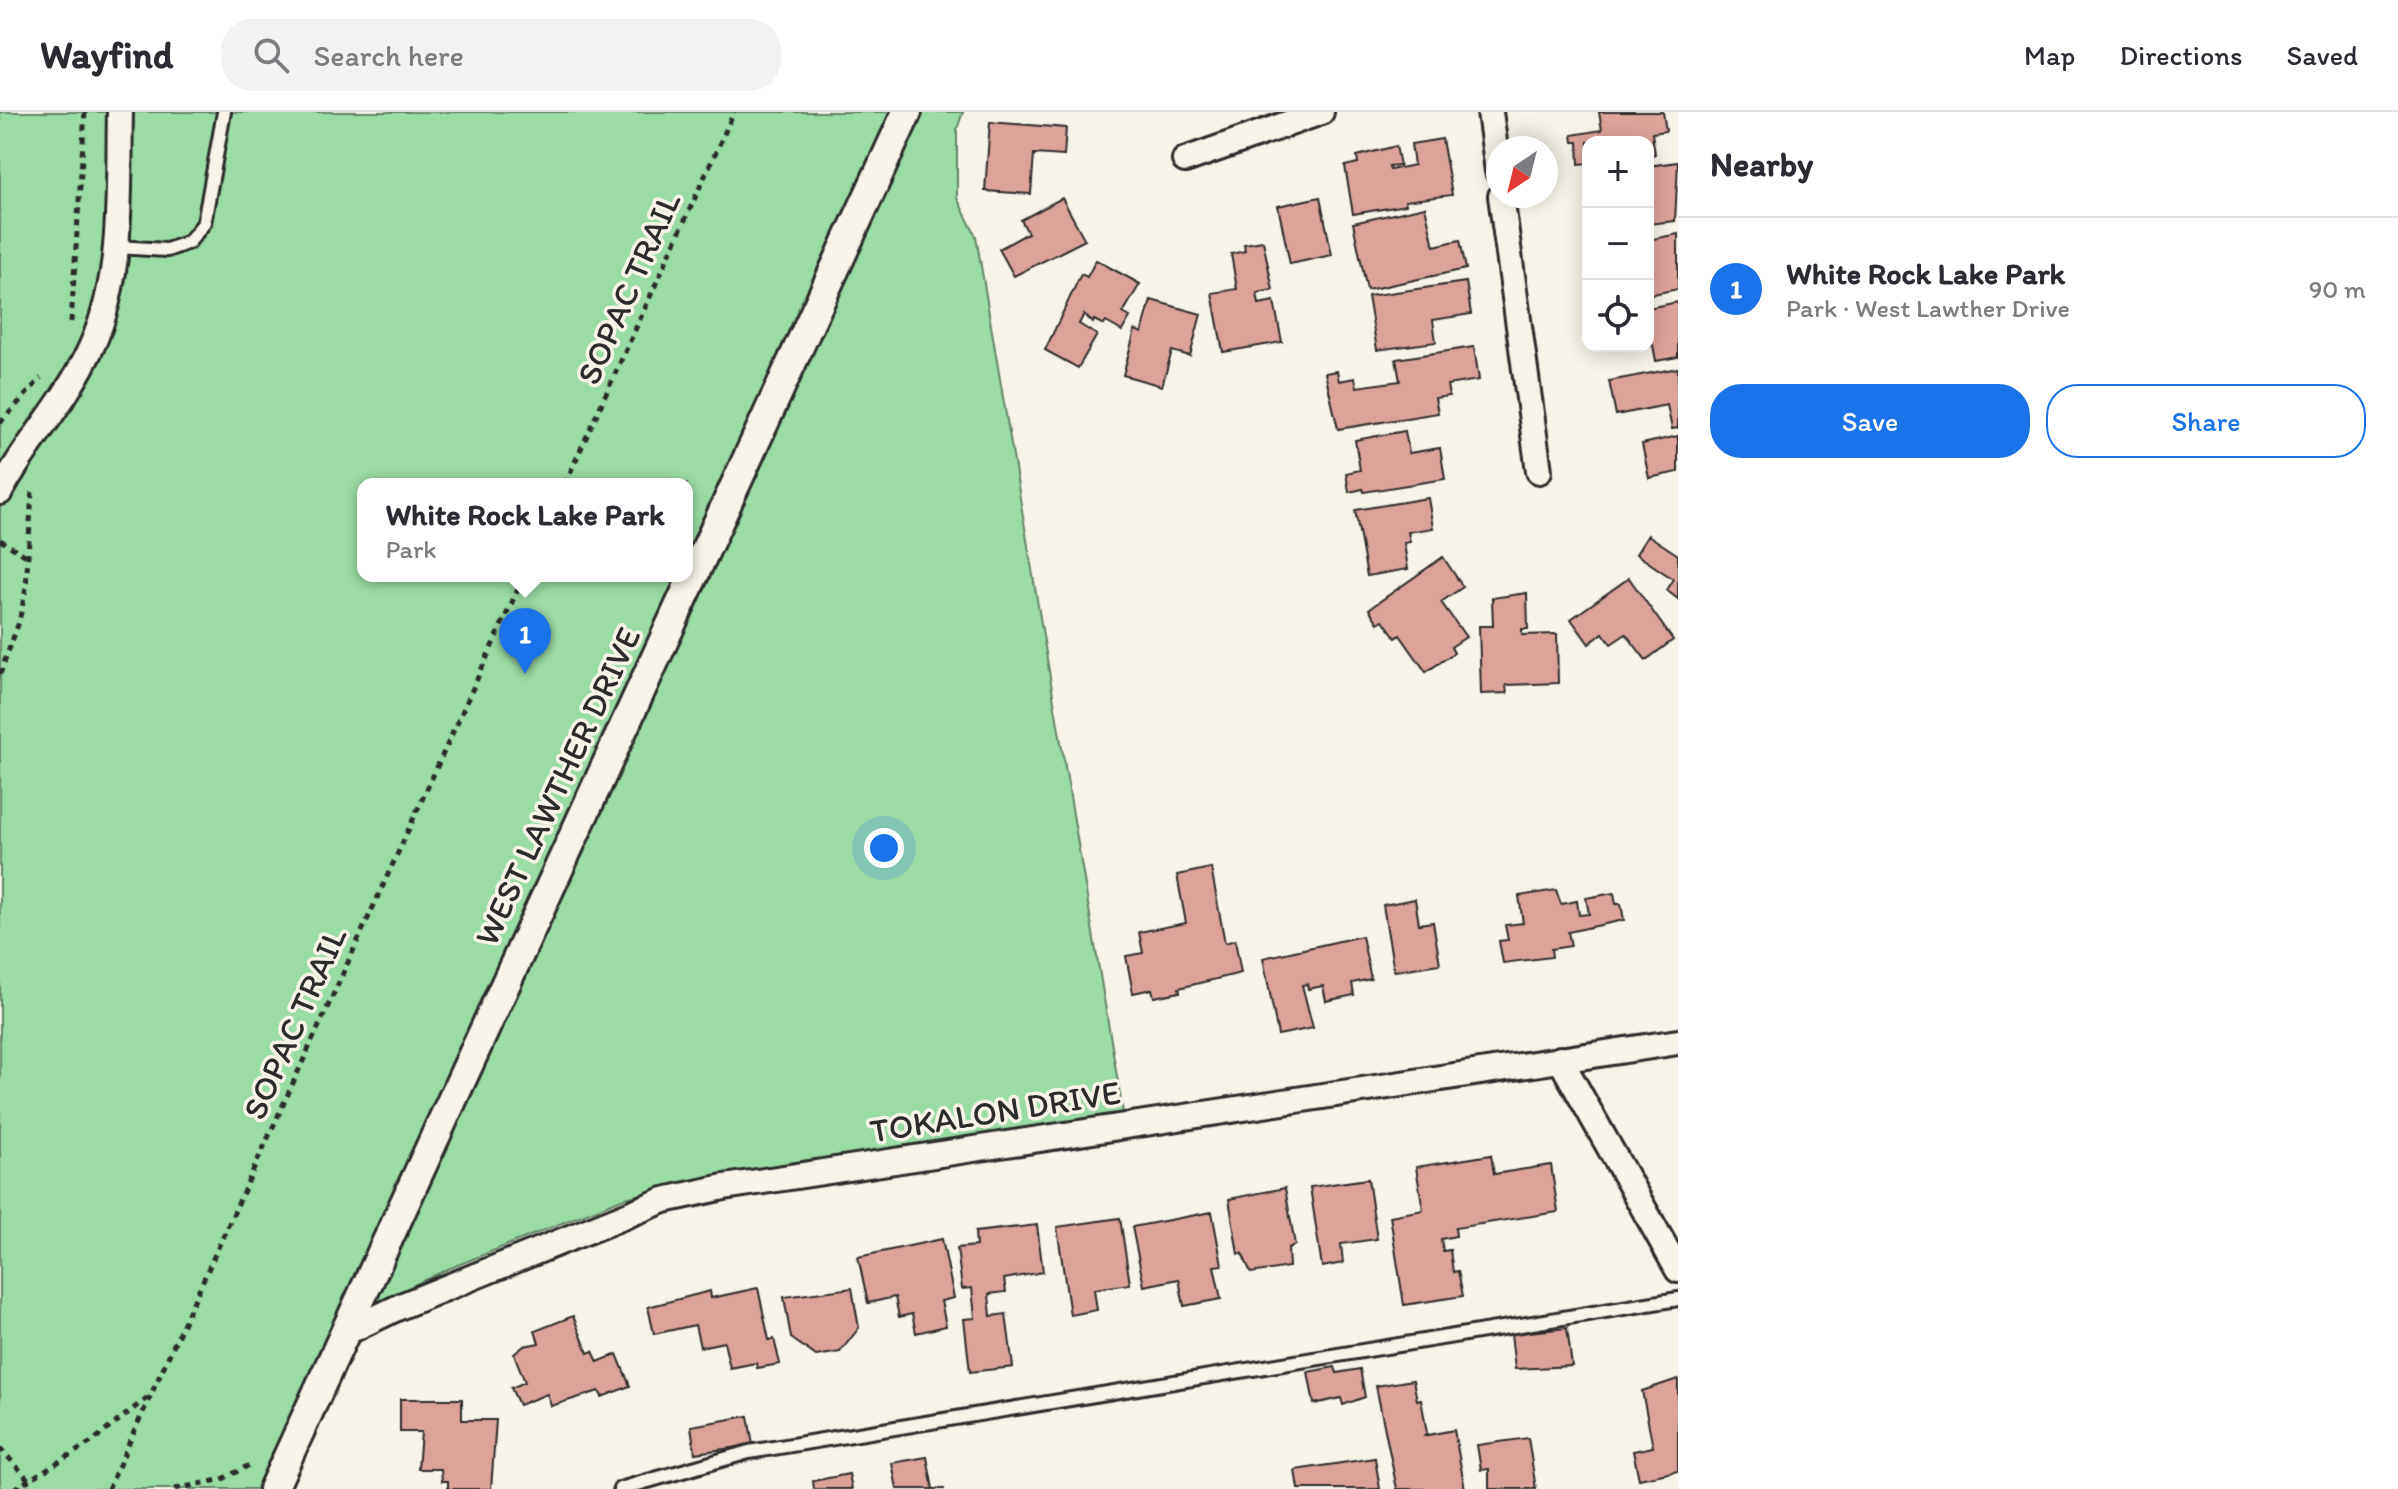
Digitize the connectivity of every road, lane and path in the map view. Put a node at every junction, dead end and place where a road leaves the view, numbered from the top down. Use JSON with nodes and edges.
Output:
{"nodes":[{"id":1,"x":85,"y":112,"type":"edge"},
{"id":2,"x":120,"y":112,"type":"edge"},
{"id":3,"x":224,"y":112,"type":"edge"},
{"id":4,"x":734,"y":112,"type":"edge"},
{"id":5,"x":907,"y":112,"type":"edge"},
{"id":6,"x":1321,"y":112,"type":"edge"},
{"id":7,"x":1490,"y":112,"type":"edge"},
{"id":8,"x":1493,"y":136,"type":"edge"},
{"id":9,"x":1185,"y":160,"type":"dead end"},
{"id":10,"x":1503,"y":208,"type":"edge"},
{"id":11,"x":117,"y":247,"type":"junction"},
{"id":12,"x":69,"y":335,"type":"dead end"},
{"id":13,"x":50,"y":367,"type":"dead end"},
{"id":14,"x":0,"y":423,"type":"edge"},
{"id":15,"x":1539,"y":471,"type":"dead end"},
{"id":16,"x":568,"y":478,"type":"edge"},
{"id":17,"x":33,"y":479,"type":"dead end"},
{"id":18,"x":0,"y":492,"type":"edge"},
{"id":19,"x":0,"y":540,"type":"edge"},
{"id":20,"x":28,"y":557,"type":"junction"},
{"id":21,"x":693,"y":577,"type":"edge"},
{"id":22,"x":521,"y":582,"type":"edge"},
{"id":23,"x":691,"y":582,"type":"edge"},
{"id":24,"x":0,"y":674,"type":"edge"},
{"id":25,"x":1678,"y":1042,"type":"edge"},
{"id":26,"x":1560,"y":1059,"type":"junction"},
{"id":27,"x":1672,"y":1246,"type":"edge"},
{"id":28,"x":1678,"y":1270,"type":"edge"},
{"id":29,"x":1678,"y":1299,"type":"edge"},
{"id":30,"x":345,"y":1333,"type":"junction"},
{"id":31,"x":152,"y":1394,"type":"junction"},
{"id":32,"x":0,"y":1448,"type":"edge"},
{"id":33,"x":262,"y":1451,"type":"dead end"},
{"id":34,"x":28,"y":1479,"type":"junction"},
{"id":35,"x":14,"y":1488,"type":"edge"},
{"id":36,"x":38,"y":1489,"type":"edge"},
{"id":37,"x":108,"y":1489,"type":"edge"},
{"id":38,"x":175,"y":1489,"type":"edge"},
{"id":39,"x":273,"y":1489,"type":"edge"},
{"id":40,"x":620,"y":1489,"type":"edge"}],
"edges":[{"from":1,"to":12,"type":"path"},
{"from":2,"to":11,"type":"street"},
{"from":3,"to":11,"type":"lane"},
{"from":4,"to":16,"type":"path","name":"SOPAC TRAIL"},
{"from":5,"to":21,"type":"street","name":"WEST LAWTHER DRIVE"},
{"from":6,"to":9,"type":"street"},
{"from":7,"to":8,"type":"street"},
{"from":10,"to":15,"type":"street"},
{"from":11,"to":18,"type":"street"},
{"from":13,"to":14,"type":"path"},
{"from":17,"to":20,"type":"path"},
{"from":19,"to":20,"type":"path"},
{"from":20,"to":24,"type":"path"},
{"from":22,"to":31,"type":"path","name":"SOPAC TRAIL"},
{"from":23,"to":30,"type":"street","name":"WEST LAWTHER DRIVE"},
{"from":25,"to":26,"type":"street","name":"TOKALON DRIVE"},
{"from":26,"to":27,"type":"street"},
{"from":26,"to":30,"type":"street","name":"TOKALON DRIVE"},
{"from":27,"to":28,"type":"street"},
{"from":29,"to":40,"type":"lane"},
{"from":30,"to":39,"type":"street","name":"WEST LAWTHER DRIVE"},
{"from":31,"to":34,"type":"path"},
{"from":31,"to":37,"type":"path","name":"SOPAC TRAIL"},
{"from":32,"to":34,"type":"path"},
{"from":33,"to":38,"type":"path"},
{"from":34,"to":35,"type":"path"},
{"from":35,"to":36,"type":"path"}]}
